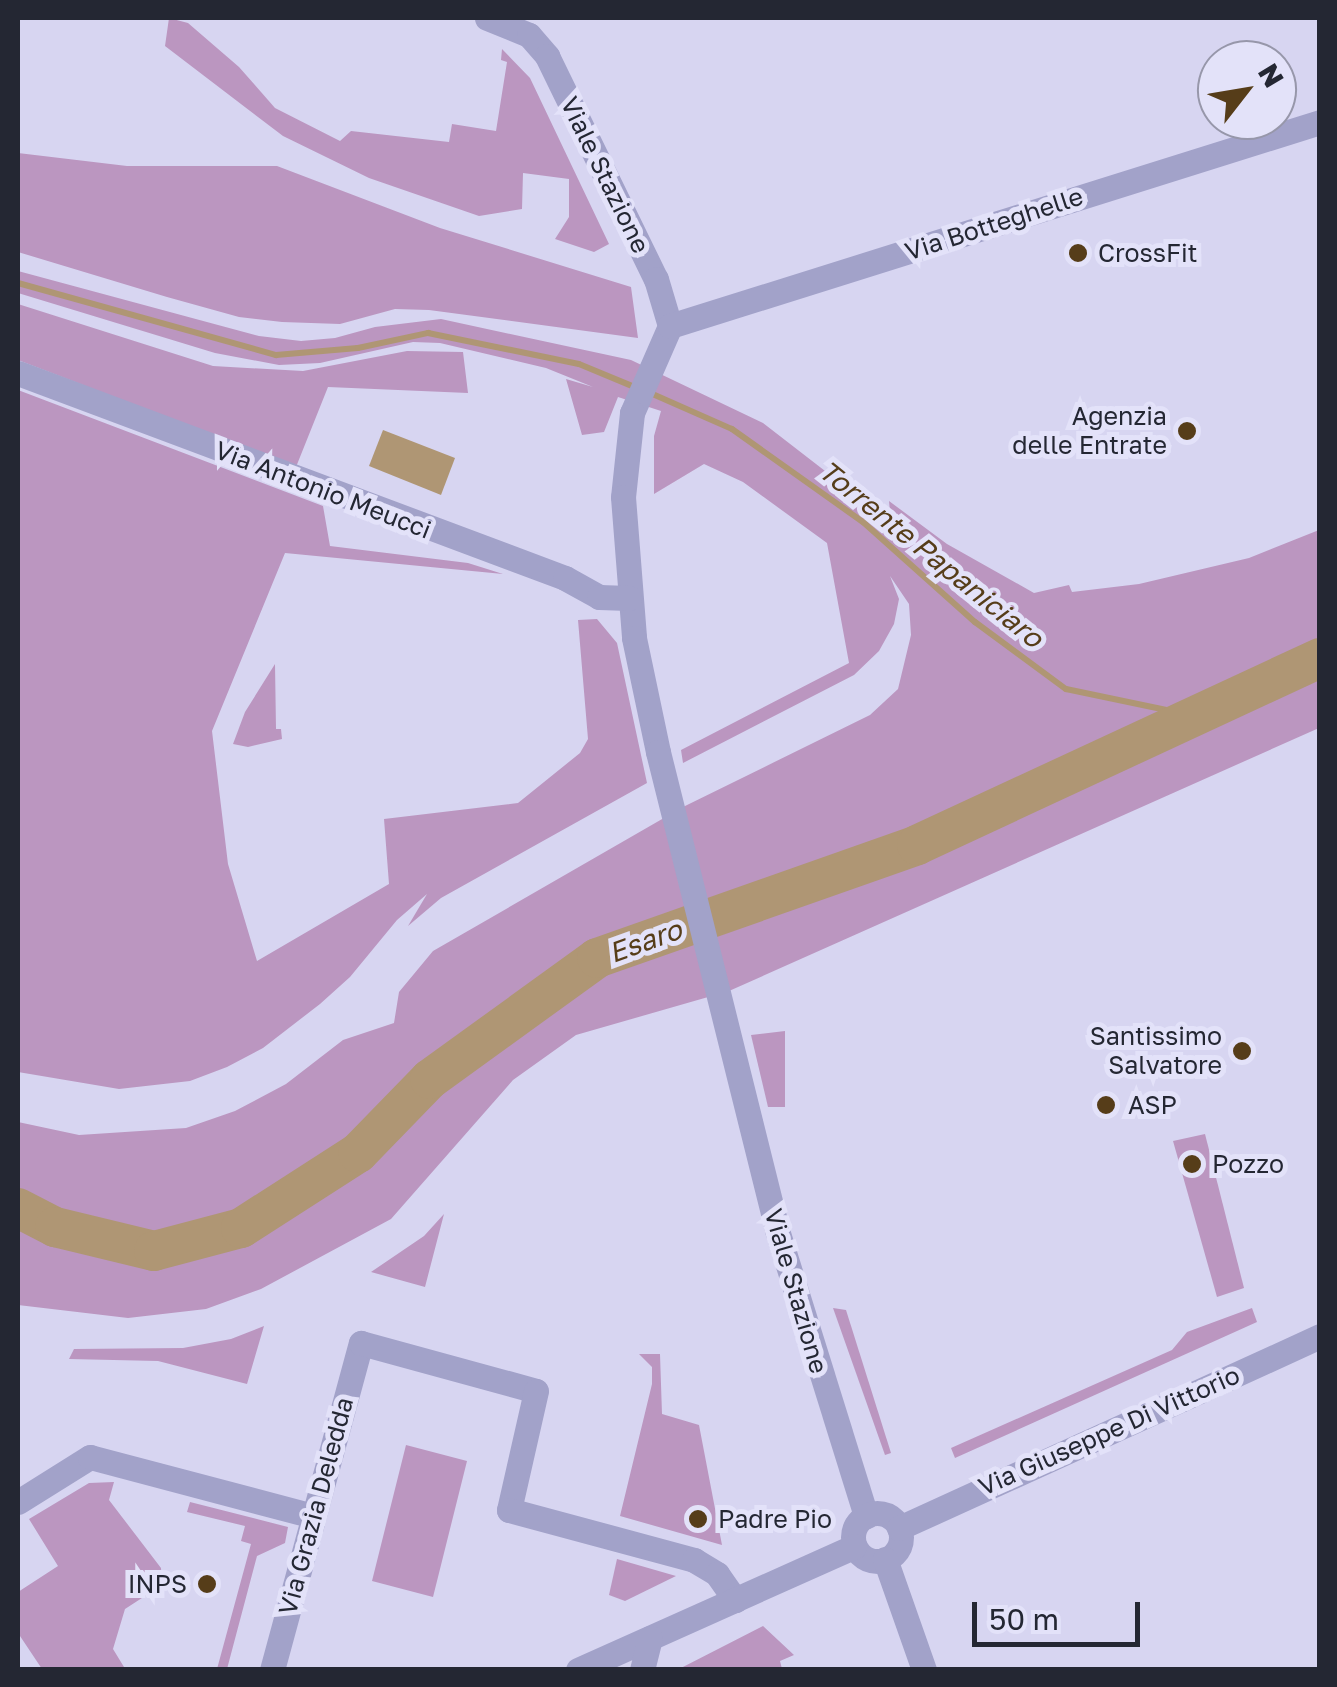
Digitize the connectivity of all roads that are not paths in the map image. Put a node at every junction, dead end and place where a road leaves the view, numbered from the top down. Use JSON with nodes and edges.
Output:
{"nodes":[{"id":1,"x":486,"y":18,"type":"edge"},
{"id":2,"x":1320,"y":122,"type":"edge"},
{"id":3,"x":670,"y":326,"type":"junction"},
{"id":4,"x":18,"y":373,"type":"edge"},
{"id":5,"x":630,"y":598,"type":"junction"},
{"id":6,"x":1320,"y":1336,"type":"edge"},
{"id":7,"x":18,"y":1502,"type":"edge"},
{"id":8,"x":313,"y":1516,"type":"junction"},
{"id":9,"x":866,"y":1516,"type":"junction"},
{"id":10,"x":899,"y":1528,"type":"junction"},
{"id":11,"x":855,"y":1546,"type":"junction"},
{"id":12,"x":885,"y":1559,"type":"junction"},
{"id":13,"x":735,"y":1600,"type":"junction"},
{"id":14,"x":650,"y":1638,"type":"junction"},
{"id":15,"x":272,"y":1670,"type":"edge"},
{"id":16,"x":578,"y":1670,"type":"edge"},
{"id":17,"x":642,"y":1670,"type":"edge"},
{"id":18,"x":924,"y":1670,"type":"edge"}],
"edges":[{"from":1,"to":3,"type":"street","name":"Viale Stazione"},
{"from":2,"to":3,"type":"street","name":"Via Botteghelle"},
{"from":3,"to":5,"type":"street"},
{"from":4,"to":5,"type":"street","name":"Via Antonio Meucci"},
{"from":5,"to":9,"type":"street","name":"Viale Stazione"},
{"from":6,"to":10,"type":"street","name":"Via Giuseppe Di Vittorio"},
{"from":7,"to":8,"type":"street"},
{"from":8,"to":13,"type":"street","name":"Via Grazia Deledda"},
{"from":8,"to":15,"type":"street","name":"Via Grazia Deledda"},
{"from":9,"to":10,"type":"street"},
{"from":9,"to":11,"type":"street"},
{"from":10,"to":12,"type":"street"},
{"from":11,"to":12,"type":"street"},
{"from":11,"to":13,"type":"street"},
{"from":12,"to":18,"type":"street"},
{"from":13,"to":14,"type":"street"},
{"from":14,"to":16,"type":"street"},
{"from":14,"to":17,"type":"street"}]}
